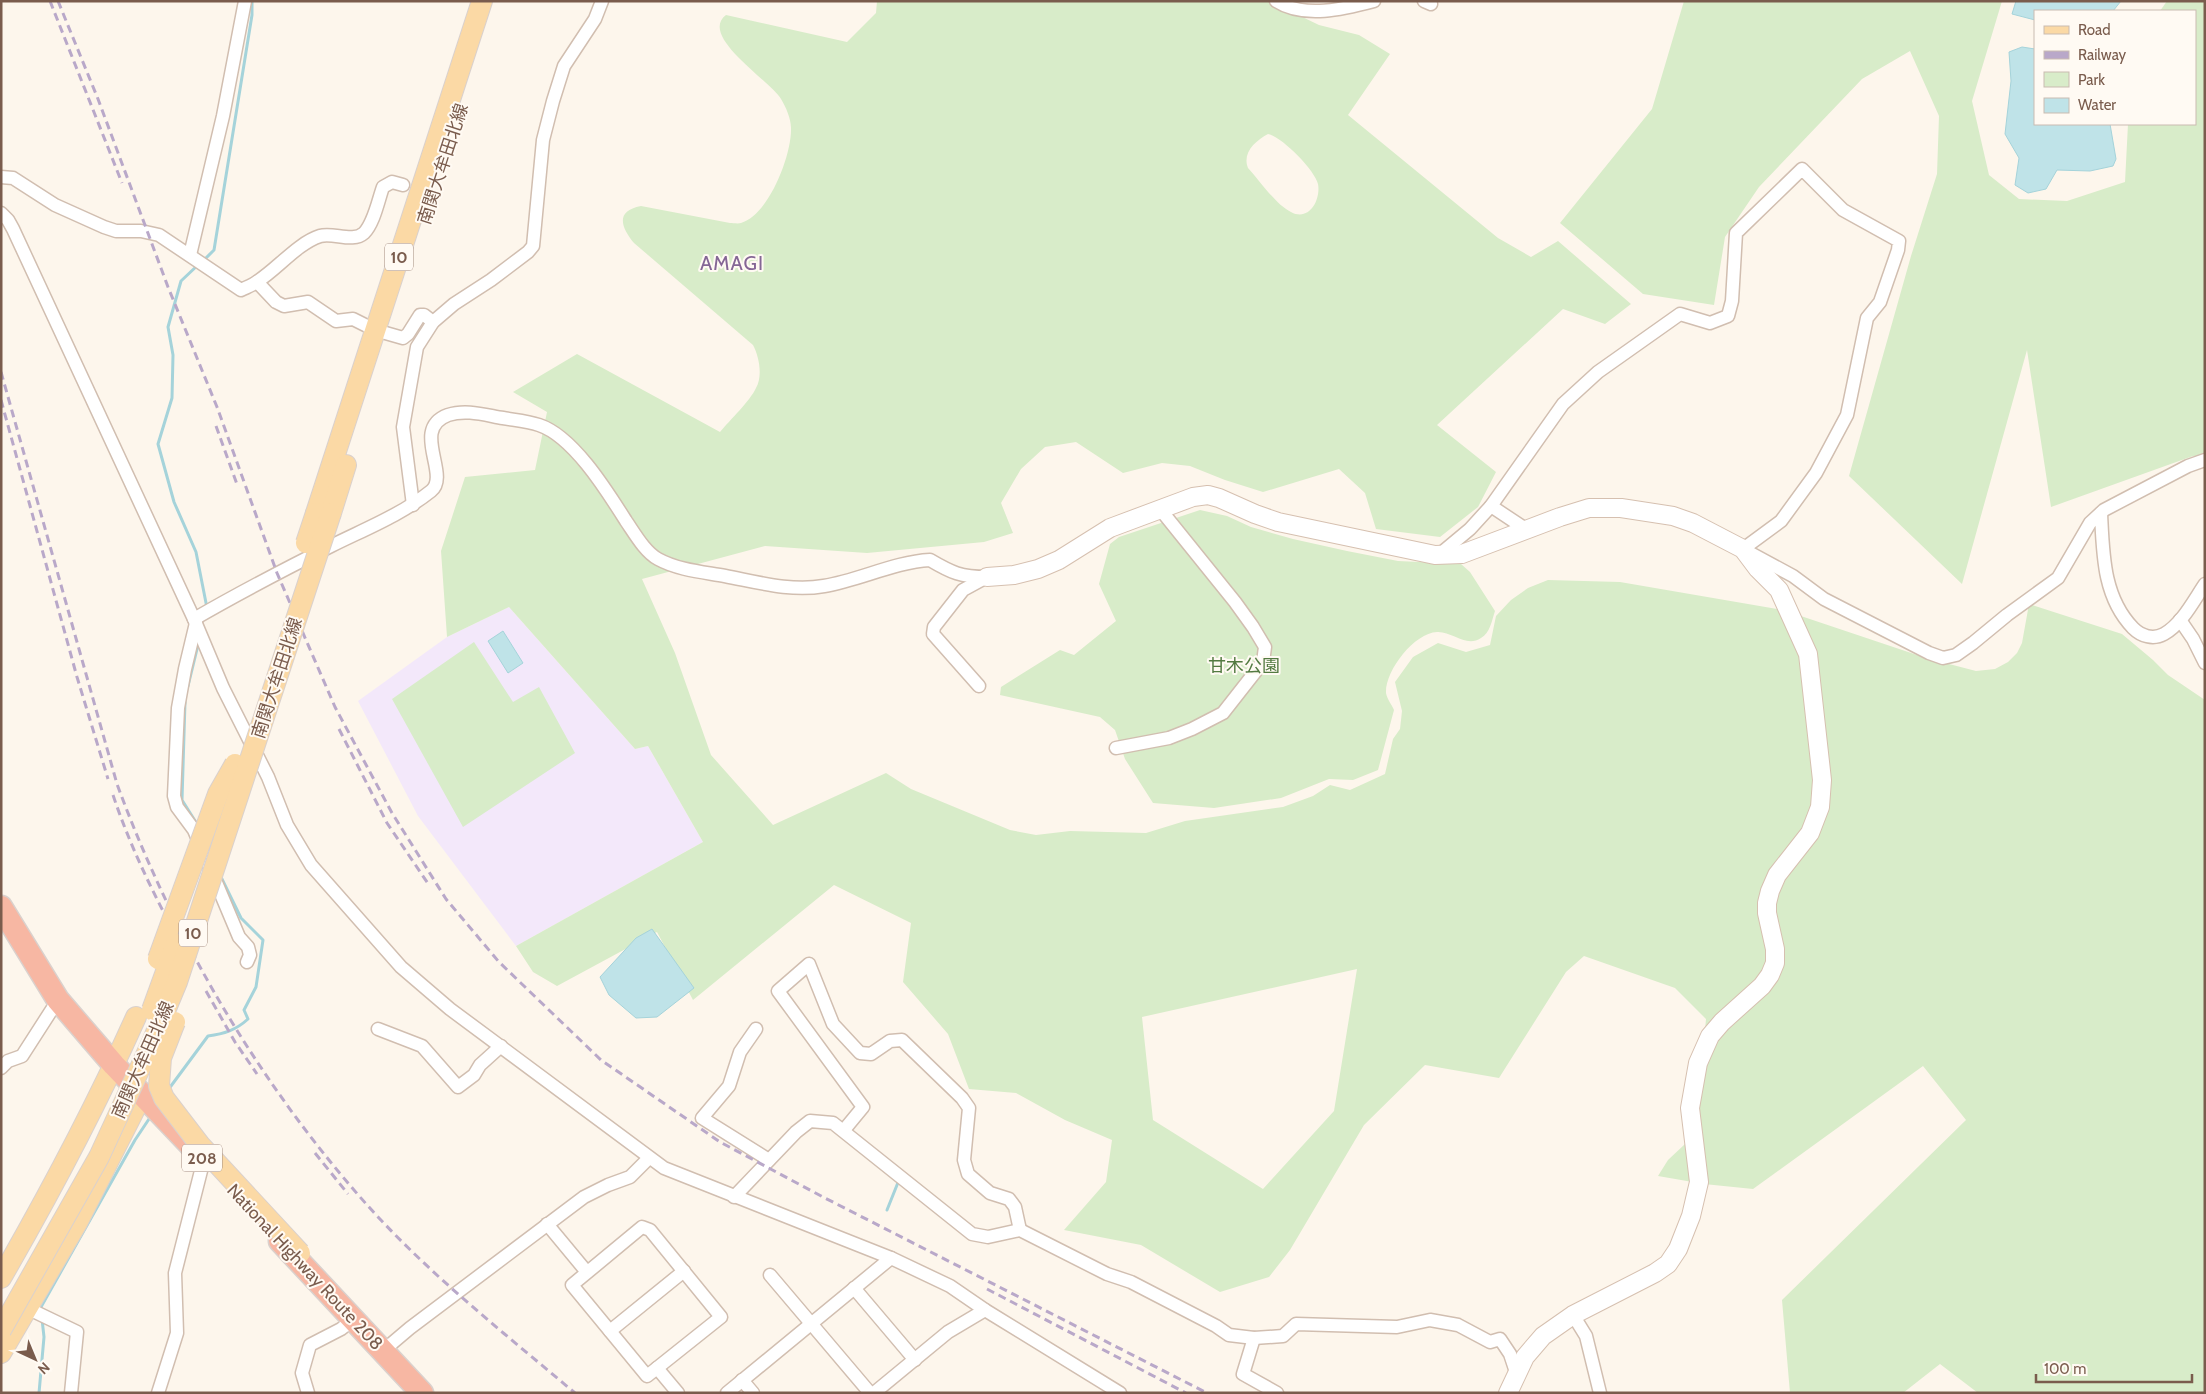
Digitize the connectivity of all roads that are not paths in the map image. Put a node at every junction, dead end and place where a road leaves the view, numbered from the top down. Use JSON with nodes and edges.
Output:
{"nodes":[{"id":1,"x":246,"y":1,"type":"edge"},
{"id":2,"x":482,"y":1,"type":"edge"},
{"id":3,"x":496,"y":1,"type":"edge"},
{"id":4,"x":602,"y":1,"type":"edge"},
{"id":5,"x":1276,"y":1,"type":"edge"},
{"id":6,"x":1374,"y":1,"type":"edge"},
{"id":7,"x":1,"y":176,"type":"edge"},
{"id":8,"x":403,"y":185,"type":"dead end"},
{"id":9,"x":1,"y":213,"type":"edge"},
{"id":10,"x":190,"y":255,"type":"junction"},
{"id":11,"x":257,"y":282,"type":"junction"},
{"id":12,"x":433,"y":322,"type":"junction"},
{"id":13,"x":382,"y":332,"type":"junction"},
{"id":14,"x":2205,"y":460,"type":"edge"},
{"id":15,"x":413,"y":505,"type":"junction"},
{"id":16,"x":1490,"y":506,"type":"junction"},
{"id":17,"x":1160,"y":509,"type":"junction"},
{"id":18,"x":323,"y":513,"type":"junction"},
{"id":19,"x":2101,"y":513,"type":"junction"},
{"id":20,"x":1527,"y":530,"type":"junction"},
{"id":21,"x":1743,"y":549,"type":"junction"},
{"id":22,"x":1440,"y":554,"type":"junction"},
{"id":23,"x":987,"y":577,"type":"junction"},
{"id":24,"x":2205,"y":584,"type":"edge"},
{"id":25,"x":2180,"y":620,"type":"junction"},
{"id":26,"x":195,"y":621,"type":"junction"},
{"id":27,"x":2205,"y":663,"type":"edge"},
{"id":28,"x":979,"y":686,"type":"dead end"},
{"id":29,"x":1116,"y":748,"type":"dead end"},
{"id":30,"x":235,"y":764,"type":"junction"},
{"id":31,"x":230,"y":820,"type":"junction"},
{"id":32,"x":1,"y":907,"type":"edge"},
{"id":33,"x":247,"y":962,"type":"dead end"},
{"id":34,"x":58,"y":1000,"type":"junction"},
{"id":35,"x":378,"y":1029,"type":"dead end"},
{"id":36,"x":756,"y":1029,"type":"dead end"},
{"id":37,"x":501,"y":1046,"type":"junction"},
{"id":38,"x":114,"y":1065,"type":"junction"},
{"id":39,"x":1,"y":1068,"type":"edge"},
{"id":40,"x":142,"y":1095,"type":"junction"},
{"id":41,"x":844,"y":1130,"type":"junction"},
{"id":42,"x":649,"y":1158,"type":"junction"},
{"id":43,"x":204,"y":1159,"type":"junction"},
{"id":44,"x":769,"y":1160,"type":"junction"},
{"id":45,"x":734,"y":1197,"type":"junction"},
{"id":46,"x":547,"y":1224,"type":"junction"},
{"id":47,"x":1020,"y":1230,"type":"junction"},
{"id":48,"x":891,"y":1258,"type":"junction"},
{"id":49,"x":586,"y":1271,"type":"junction"},
{"id":50,"x":684,"y":1271,"type":"junction"},
{"id":51,"x":770,"y":1275,"type":"dead end"},
{"id":52,"x":1,"y":1278,"type":"edge"},
{"id":53,"x":854,"y":1288,"type":"junction"},
{"id":54,"x":1,"y":1303,"type":"edge"},
{"id":55,"x":27,"y":1308,"type":"junction"},
{"id":56,"x":985,"y":1310,"type":"junction"},
{"id":57,"x":1573,"y":1315,"type":"junction"},
{"id":58,"x":350,"y":1316,"type":"junction"},
{"id":59,"x":810,"y":1324,"type":"junction"},
{"id":60,"x":1,"y":1330,"type":"edge"},
{"id":61,"x":610,"y":1331,"type":"junction"},
{"id":62,"x":1254,"y":1338,"type":"junction"},
{"id":63,"x":384,"y":1350,"type":"junction"},
{"id":64,"x":1,"y":1353,"type":"edge"},
{"id":65,"x":915,"y":1360,"type":"junction"},
{"id":66,"x":657,"y":1368,"type":"junction"},
{"id":67,"x":1516,"y":1372,"type":"junction"},
{"id":68,"x":742,"y":1380,"type":"junction"},
{"id":69,"x":71,"y":1393,"type":"edge"},
{"id":70,"x":158,"y":1393,"type":"edge"},
{"id":71,"x":308,"y":1393,"type":"edge"},
{"id":72,"x":422,"y":1393,"type":"edge"},
{"id":73,"x":678,"y":1393,"type":"edge"},
{"id":74,"x":727,"y":1393,"type":"edge"},
{"id":75,"x":752,"y":1393,"type":"edge"},
{"id":76,"x":870,"y":1393,"type":"edge"},
{"id":77,"x":874,"y":1393,"type":"edge"},
{"id":78,"x":1120,"y":1393,"type":"edge"},
{"id":79,"x":1277,"y":1393,"type":"edge"},
{"id":80,"x":1508,"y":1393,"type":"edge"},
{"id":81,"x":1600,"y":1393,"type":"edge"}],
"edges":[{"from":1,"to":10,"type":"street"},
{"from":2,"to":13,"type":"main road","name":"南関大牟田北線","number":"10"},
{"from":3,"to":13,"type":"main road","name":"南関大牟田北線","number":"10"},
{"from":4,"to":12,"type":"street"},
{"from":5,"to":6,"type":"street"},
{"from":7,"to":10,"type":"street"},
{"from":8,"to":11,"type":"street"},
{"from":9,"to":26,"type":"street"},
{"from":10,"to":11,"type":"street"},
{"from":11,"to":13,"type":"street"},
{"from":12,"to":13,"type":"street"},
{"from":12,"to":15,"type":"street"},
{"from":13,"to":18,"type":"main road","name":"南関大牟田北線","number":"10"},
{"from":14,"to":19,"type":"street"},
{"from":15,"to":23,"type":"street"},
{"from":15,"to":26,"type":"street"},
{"from":16,"to":20,"type":"street"},
{"from":16,"to":21,"type":"street"},
{"from":16,"to":22,"type":"street"},
{"from":17,"to":22,"type":"street"},
{"from":17,"to":23,"type":"street"},
{"from":17,"to":29,"type":"street"},
{"from":18,"to":30,"type":"main road","name":"南関大牟田北線","number":"10","bridge":true},
{"from":18,"to":31,"type":"main road","name":"南関大牟田北線","number":"10","bridge":true},
{"from":19,"to":21,"type":"street"},
{"from":19,"to":25,"type":"street"},
{"from":20,"to":21,"type":"street"},
{"from":20,"to":22,"type":"street"},
{"from":21,"to":57,"type":"street"},
{"from":23,"to":28,"type":"street"},
{"from":24,"to":25,"type":"street"},
{"from":25,"to":27,"type":"street"},
{"from":26,"to":33,"type":"street"},
{"from":26,"to":37,"type":"street"},
{"from":30,"to":38,"type":"main road","bridge":true},
{"from":30,"to":54,"type":"main road","name":"南関大牟田北線","number":"10","bridge":true},
{"from":31,"to":58,"type":"main road","bridge":true},
{"from":31,"to":60,"type":"main road","name":"南関大牟田北線","number":"10","bridge":true},
{"from":32,"to":34,"type":"highway","name":"National Highway Route 208","number":"208"},
{"from":34,"to":38,"type":"highway","name":"National Highway Route 208","number":"208"},
{"from":34,"to":39,"type":"street"},
{"from":35,"to":37,"type":"street"},
{"from":36,"to":44,"type":"street"},
{"from":37,"to":42,"type":"street"},
{"from":38,"to":40,"type":"highway","name":"National Highway Route 208","number":"208"},
{"from":38,"to":52,"type":"main road"},
{"from":40,"to":43,"type":"highway","name":"National Highway Route 208","number":"208"},
{"from":40,"to":55,"type":"main road"},
{"from":41,"to":44,"type":"street"},
{"from":41,"to":47,"type":"street"},
{"from":41,"to":47,"type":"street"},
{"from":42,"to":45,"type":"street"},
{"from":42,"to":46,"type":"street"},
{"from":43,"to":58,"type":"highway","name":"National Highway Route 208","number":"208"},
{"from":43,"to":70,"type":"street"},
{"from":44,"to":45,"type":"street"},
{"from":45,"to":48,"type":"street"},
{"from":46,"to":49,"type":"street"},
{"from":46,"to":63,"type":"street"},
{"from":47,"to":62,"type":"street"},
{"from":48,"to":53,"type":"street"},
{"from":48,"to":56,"type":"street"},
{"from":49,"to":50,"type":"street"},
{"from":49,"to":61,"type":"street"},
{"from":50,"to":61,"type":"street"},
{"from":50,"to":66,"type":"street"},
{"from":51,"to":59,"type":"street"},
{"from":53,"to":59,"type":"street"},
{"from":53,"to":65,"type":"street"},
{"from":55,"to":64,"type":"main road"},
{"from":55,"to":69,"type":"street"},
{"from":56,"to":65,"type":"street"},
{"from":56,"to":78,"type":"street"},
{"from":57,"to":67,"type":"street"},
{"from":57,"to":81,"type":"street"},
{"from":58,"to":63,"type":"highway","name":"National Highway Route 208","number":"208"},
{"from":58,"to":71,"type":"street"},
{"from":59,"to":68,"type":"street"},
{"from":59,"to":76,"type":"street"},
{"from":61,"to":66,"type":"street"},
{"from":62,"to":67,"type":"street"},
{"from":62,"to":79,"type":"street"},
{"from":63,"to":72,"type":"highway","name":"National Highway Route 208","number":"208"},
{"from":65,"to":77,"type":"street"},
{"from":66,"to":73,"type":"street"},
{"from":67,"to":80,"type":"street"},
{"from":68,"to":74,"type":"street"},
{"from":68,"to":75,"type":"street"}]}
